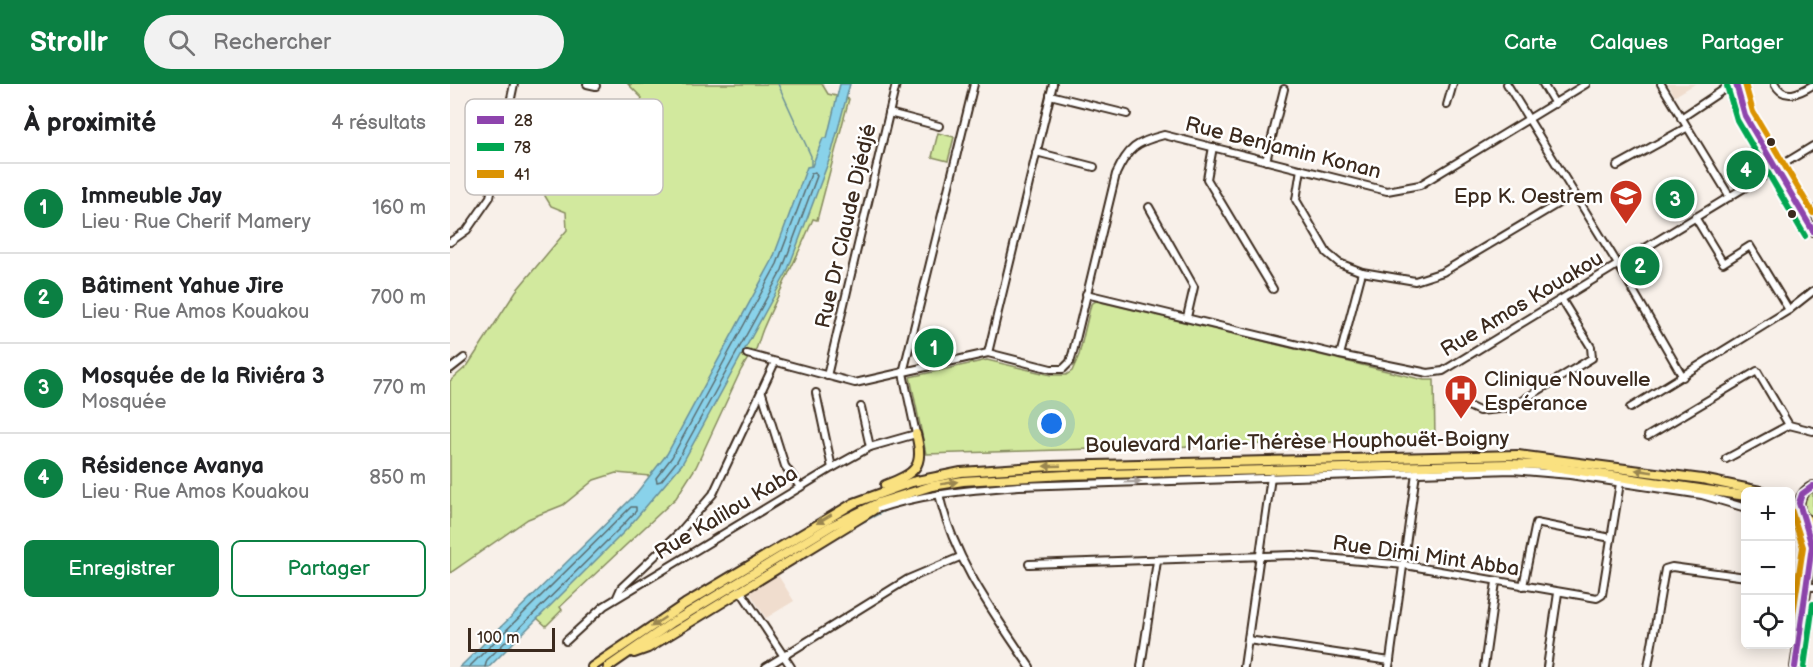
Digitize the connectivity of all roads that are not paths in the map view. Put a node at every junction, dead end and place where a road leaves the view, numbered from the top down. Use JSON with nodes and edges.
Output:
{"nodes":[{"id":1,"x":514,"y":84,"type":"edge"},
{"id":2,"x":587,"y":84,"type":"edge"},
{"id":3,"x":896,"y":84,"type":"edge"},
{"id":4,"x":974,"y":84,"type":"edge"},
{"id":5,"x":1053,"y":84,"type":"edge"},
{"id":6,"x":1453,"y":84,"type":"edge"},
{"id":7,"x":1507,"y":84,"type":"edge"},
{"id":8,"x":1543,"y":84,"type":"edge"},
{"id":9,"x":1586,"y":84,"type":"edge"},
{"id":10,"x":1661,"y":84,"type":"edge"},
{"id":11,"x":1734,"y":84,"type":"edge"},
{"id":12,"x":1775,"y":84,"type":"edge"},
{"id":13,"x":1813,"y":85,"type":"edge"},
{"id":14,"x":596,"y":86,"type":"dead end"},
{"id":15,"x":1284,"y":89,"type":"dead end"},
{"id":16,"x":1050,"y":94,"type":"junction"},
{"id":17,"x":511,"y":99,"type":"edge"},
{"id":18,"x":1555,"y":104,"type":"junction"},
{"id":19,"x":1447,"y":105,"type":"dead end"},
{"id":20,"x":889,"y":113,"type":"junction"},
{"id":21,"x":1127,"y":114,"type":"dead end"},
{"id":22,"x":1681,"y":118,"type":"junction"},
{"id":23,"x":1529,"y":121,"type":"junction"},
{"id":24,"x":939,"y":126,"type":"dead end"},
{"id":25,"x":1686,"y":128,"type":"junction"},
{"id":26,"x":1813,"y":146,"type":"edge"},
{"id":27,"x":1213,"y":147,"type":"junction"},
{"id":28,"x":1036,"y":152,"type":"junction"},
{"id":29,"x":1266,"y":161,"type":"junction"},
{"id":30,"x":1617,"y":166,"type":"dead end"},
{"id":31,"x":1094,"y":167,"type":"dead end"},
{"id":32,"x":1776,"y":168,"type":"junction"},
{"id":33,"x":1301,"y":169,"type":"junction"},
{"id":34,"x":1574,"y":194,"type":"junction"},
{"id":35,"x":490,"y":195,"type":"edge"},
{"id":36,"x":1730,"y":197,"type":"junction"},
{"id":37,"x":1149,"y":207,"type":"dead end"},
{"id":38,"x":1813,"y":209,"type":"edge"},
{"id":39,"x":1804,"y":215,"type":"junction"},
{"id":40,"x":1695,"y":217,"type":"junction"},
{"id":41,"x":1813,"y":231,"type":"edge"},
{"id":42,"x":450,"y":242,"type":"edge"},
{"id":43,"x":1619,"y":266,"type":"junction"},
{"id":44,"x":1362,"y":272,"type":"junction"},
{"id":45,"x":1273,"y":289,"type":"dead end"},
{"id":46,"x":1813,"y":291,"type":"edge"},
{"id":47,"x":1086,"y":294,"type":"junction"},
{"id":48,"x":1562,"y":300,"type":"junction"},
{"id":49,"x":1789,"y":310,"type":"junction"},
{"id":50,"x":1187,"y":317,"type":"junction"},
{"id":51,"x":988,"y":352,"type":"junction"},
{"id":52,"x":747,"y":354,"type":"dead end"},
{"id":53,"x":1340,"y":355,"type":"junction"},
{"id":54,"x":464,"y":358,"type":"dead end"},
{"id":55,"x":776,"y":362,"type":"junction"},
{"id":56,"x":450,"y":369,"type":"edge"},
{"id":57,"x":903,"y":373,"type":"junction"},
{"id":58,"x":827,"y":376,"type":"junction"},
{"id":59,"x":1683,"y":377,"type":"junction"},
{"id":60,"x":762,"y":393,"type":"junction"},
{"id":61,"x":816,"y":393,"type":"dead end"},
{"id":62,"x":1464,"y":404,"type":"dead end"},
{"id":63,"x":861,"y":407,"type":"dead end"},
{"id":64,"x":1630,"y":408,"type":"dead end"},
{"id":65,"x":1789,"y":425,"type":"junction"},
{"id":66,"x":1813,"y":431,"type":"edge"},
{"id":67,"x":916,"y":434,"type":"junction"},
{"id":68,"x":1648,"y":436,"type":"dead end"},
{"id":69,"x":870,"y":447,"type":"junction"},
{"id":70,"x":1726,"y":459,"type":"dead end"},
{"id":71,"x":832,"y":468,"type":"junction"},
{"id":72,"x":1416,"y":475,"type":"junction"},
{"id":73,"x":1271,"y":477,"type":"junction"},
{"id":74,"x":1620,"y":486,"type":"junction"},
{"id":75,"x":1813,"y":486,"type":"edge"},
{"id":76,"x":800,"y":487,"type":"junction"},
{"id":77,"x":1741,"y":487,"type":"edge"},
{"id":78,"x":939,"y":494,"type":"junction"},
{"id":79,"x":1795,"y":494,"type":"edge"},
{"id":80,"x":1802,"y":494,"type":"junction"},
{"id":81,"x":1741,"y":495,"type":"edge"},
{"id":82,"x":854,"y":503,"type":"junction"},
{"id":83,"x":1741,"y":507,"type":"edge"},
{"id":84,"x":873,"y":510,"type":"junction"},
{"id":85,"x":1795,"y":511,"type":"edge"},
{"id":86,"x":1803,"y":516,"type":"junction"},
{"id":87,"x":847,"y":517,"type":"junction"},
{"id":88,"x":1795,"y":523,"type":"edge"},
{"id":89,"x":1813,"y":523,"type":"edge"},
{"id":90,"x":1611,"y":538,"type":"junction"},
{"id":91,"x":1813,"y":545,"type":"edge"},
{"id":92,"x":1260,"y":556,"type":"junction"},
{"id":93,"x":960,"y":558,"type":"junction"},
{"id":94,"x":1157,"y":561,"type":"junction"},
{"id":95,"x":1029,"y":564,"type":"dead end"},
{"id":96,"x":1405,"y":565,"type":"junction"},
{"id":97,"x":1741,"y":576,"type":"edge"},
{"id":98,"x":1496,"y":582,"type":"junction"},
{"id":99,"x":1795,"y":584,"type":"edge"},
{"id":100,"x":1523,"y":586,"type":"junction"},
{"id":101,"x":1810,"y":586,"type":"edge"},
{"id":102,"x":740,"y":590,"type":"junction"},
{"id":103,"x":1558,"y":593,"type":"junction"},
{"id":104,"x":617,"y":598,"type":"junction"},
{"id":105,"x":1248,"y":640,"type":"junction"},
{"id":106,"x":566,"y":641,"type":"dead end"},
{"id":107,"x":784,"y":656,"type":"junction"},
{"id":108,"x":622,"y":658,"type":"junction"},
{"id":109,"x":1390,"y":664,"type":"edge"},
{"id":110,"x":592,"y":667,"type":"edge"},
{"id":111,"x":608,"y":667,"type":"edge"},
{"id":112,"x":766,"y":667,"type":"edge"},
{"id":113,"x":791,"y":667,"type":"edge"},
{"id":114,"x":1030,"y":667,"type":"edge"},
{"id":115,"x":1141,"y":667,"type":"edge"},
{"id":116,"x":1244,"y":667,"type":"edge"},
{"id":117,"x":1484,"y":667,"type":"edge"},
{"id":118,"x":1547,"y":667,"type":"edge"},
{"id":119,"x":1648,"y":667,"type":"edge"},
{"id":120,"x":1795,"y":667,"type":"edge"}],
"edges":[{"from":1,"to":17,"type":"street"},
{"from":2,"to":14,"type":"street"},
{"from":3,"to":20,"type":"street","name":"Rue Dr Claude Djédjé"},
{"from":4,"to":57,"type":"street"},
{"from":5,"to":16,"type":"street"},
{"from":6,"to":19,"type":"street"},
{"from":7,"to":23,"type":"street"},
{"from":8,"to":18,"type":"street"},
{"from":9,"to":18,"type":"street","name":"Rue Benjamin Konan"},
{"from":10,"to":22,"type":"street"},
{"from":11,"to":22,"type":"street"},
{"from":11,"to":32,"type":"main road"},
{"from":12,"to":13,"type":"street"},
{"from":15,"to":29,"type":"street"},
{"from":16,"to":21,"type":"street"},
{"from":16,"to":28,"type":"street"},
{"from":18,"to":23,"type":"street","name":"Rue Benjamin Konan"},
{"from":20,"to":24,"type":"street"},
{"from":20,"to":58,"type":"street","name":"Rue Dr Claude Djédjé"},
{"from":22,"to":25,"type":"street"},
{"from":23,"to":33,"type":"street","name":"Rue Benjamin Konan"},
{"from":23,"to":34,"type":"street"},
{"from":25,"to":30,"type":"street"},
{"from":25,"to":36,"type":"street"},
{"from":26,"to":32,"type":"street","name":"Rue Amos Kouakou"},
{"from":27,"to":29,"type":"street","name":"Rue Benjamin Konan"},
{"from":27,"to":45,"type":"street"},
{"from":27,"to":47,"type":"street","name":"Rue Benjamin Konan"},
{"from":28,"to":31,"type":"street"},
{"from":28,"to":51,"type":"street"},
{"from":29,"to":33,"type":"street","name":"Rue Benjamin Konan"},
{"from":32,"to":36,"type":"street","name":"Rue Amos Kouakou"},
{"from":32,"to":39,"type":"main road"},
{"from":33,"to":44,"type":"street"},
{"from":34,"to":43,"type":"street"},
{"from":34,"to":44,"type":"street"},
{"from":35,"to":42,"type":"street"},
{"from":36,"to":40,"type":"street","name":"Rue Amos Kouakou"},
{"from":37,"to":50,"type":"street"},
{"from":38,"to":39,"type":"street"},
{"from":39,"to":41,"type":"main road"},
{"from":40,"to":43,"type":"street","name":"Rue Amos Kouakou"},
{"from":40,"to":49,"type":"street"},
{"from":43,"to":48,"type":"street","name":"Rue Amos Kouakou"},
{"from":43,"to":59,"type":"street"},
{"from":44,"to":53,"type":"street"},
{"from":46,"to":49,"type":"street"},
{"from":47,"to":50,"type":"street","name":"Rue Amos Kouakou"},
{"from":47,"to":51,"type":"street","name":"Rue Benjamin Konan"},
{"from":48,"to":53,"type":"street","name":"Rue Amos Kouakou"},
{"from":48,"to":62,"type":"street"},
{"from":49,"to":59,"type":"street"},
{"from":50,"to":53,"type":"street","name":"Rue Amos Kouakou"},
{"from":51,"to":57,"type":"street"},
{"from":52,"to":55,"type":"street"},
{"from":54,"to":56,"type":"street"},
{"from":55,"to":58,"type":"street"},
{"from":55,"to":60,"type":"street"},
{"from":57,"to":58,"type":"street"},
{"from":57,"to":67,"type":"street"},
{"from":59,"to":64,"type":"street"},
{"from":60,"to":76,"type":"street"},
{"from":60,"to":104,"type":"street"},
{"from":61,"to":71,"type":"street"},
{"from":63,"to":69,"type":"street"},
{"from":65,"to":66,"type":"street"},
{"from":65,"to":68,"type":"street"},
{"from":65,"to":70,"type":"street"},
{"from":67,"to":69,"type":"street","name":"Rue Kalilou Kaba"},
{"from":67,"to":82,"type":"main road"},
{"from":69,"to":71,"type":"street","name":"Rue Kalilou Kaba"},
{"from":71,"to":76,"type":"street","name":"Rue Kalilou Kaba"},
{"from":72,"to":73,"type":"street"},
{"from":72,"to":74,"type":"street"},
{"from":72,"to":96,"type":"street"},
{"from":78,"to":73,"type":"street","one_way":true},
{"from":73,"to":92,"type":"street"},
{"from":74,"to":83,"type":"street"},
{"from":74,"to":90,"type":"street","name":"Rue Dimi Mint Abba"},
{"from":75,"to":80,"type":"main road"},
{"from":76,"to":104,"type":"street","name":"Rue Kalilou Kaba"},
{"from":77,"to":82,"type":"main road","name":"Boulevard Marie-Thérèse Houphouët-Boigny","one_way":true},
{"from":78,"to":84,"type":"street"},
{"from":78,"to":93,"type":"street"},
{"from":79,"to":80,"type":"main road"},
{"from":80,"to":86,"type":"main road"},
{"from":87,"to":81,"type":"main road","name":"Boulevard Marie-Thérèse Houphouët-Boigny","one_way":true},
{"from":82,"to":110,"type":"main road","name":"Boulevard Marie-Thérèse Houphouët-Boigny","one_way":true},
{"from":84,"to":87,"type":"street"},
{"from":84,"to":102,"type":"main road"},
{"from":85,"to":86,"type":"main road"},
{"from":86,"to":88,"type":"street"},
{"from":86,"to":89,"type":"main road"},
{"from":86,"to":91,"type":"main road"},
{"from":87,"to":108,"type":"main road","name":"Boulevard Marie-Thérèse Houphouët-Boigny"},
{"from":90,"to":100,"type":"street"},
{"from":90,"to":103,"type":"street","name":"Rue Dimi Mint Abba"},
{"from":91,"to":101,"type":"main road"},
{"from":92,"to":94,"type":"street","name":"Rue Dimi Mint Abba"},
{"from":92,"to":96,"type":"street","name":"Rue Dimi Mint Abba"},
{"from":92,"to":105,"type":"street"},
{"from":93,"to":107,"type":"street"},
{"from":93,"to":114,"type":"street"},
{"from":94,"to":95,"type":"street","name":"Rue Dimi Mint Abba"},
{"from":94,"to":115,"type":"street"},
{"from":96,"to":98,"type":"street","name":"Rue Dimi Mint Abba"},
{"from":96,"to":109,"type":"street"},
{"from":97,"to":119,"type":"street"},
{"from":98,"to":100,"type":"street","name":"Rue Dimi Mint Abba"},
{"from":98,"to":117,"type":"street"},
{"from":99,"to":101,"type":"street"},
{"from":100,"to":103,"type":"street","name":"Rue Dimi Mint Abba"},
{"from":101,"to":120,"type":"main road"},
{"from":102,"to":107,"type":"street"},
{"from":102,"to":108,"type":"main road"},
{"from":103,"to":118,"type":"street"},
{"from":104,"to":106,"type":"street","name":"Rue Kalilou Kaba"},
{"from":105,"to":109,"type":"street"},
{"from":105,"to":116,"type":"street"},
{"from":107,"to":112,"type":"street"},
{"from":107,"to":113,"type":"street"},
{"from":108,"to":111,"type":"main road","name":"Boulevard Marie-Thérèse Houphouët-Boigny"}]}
